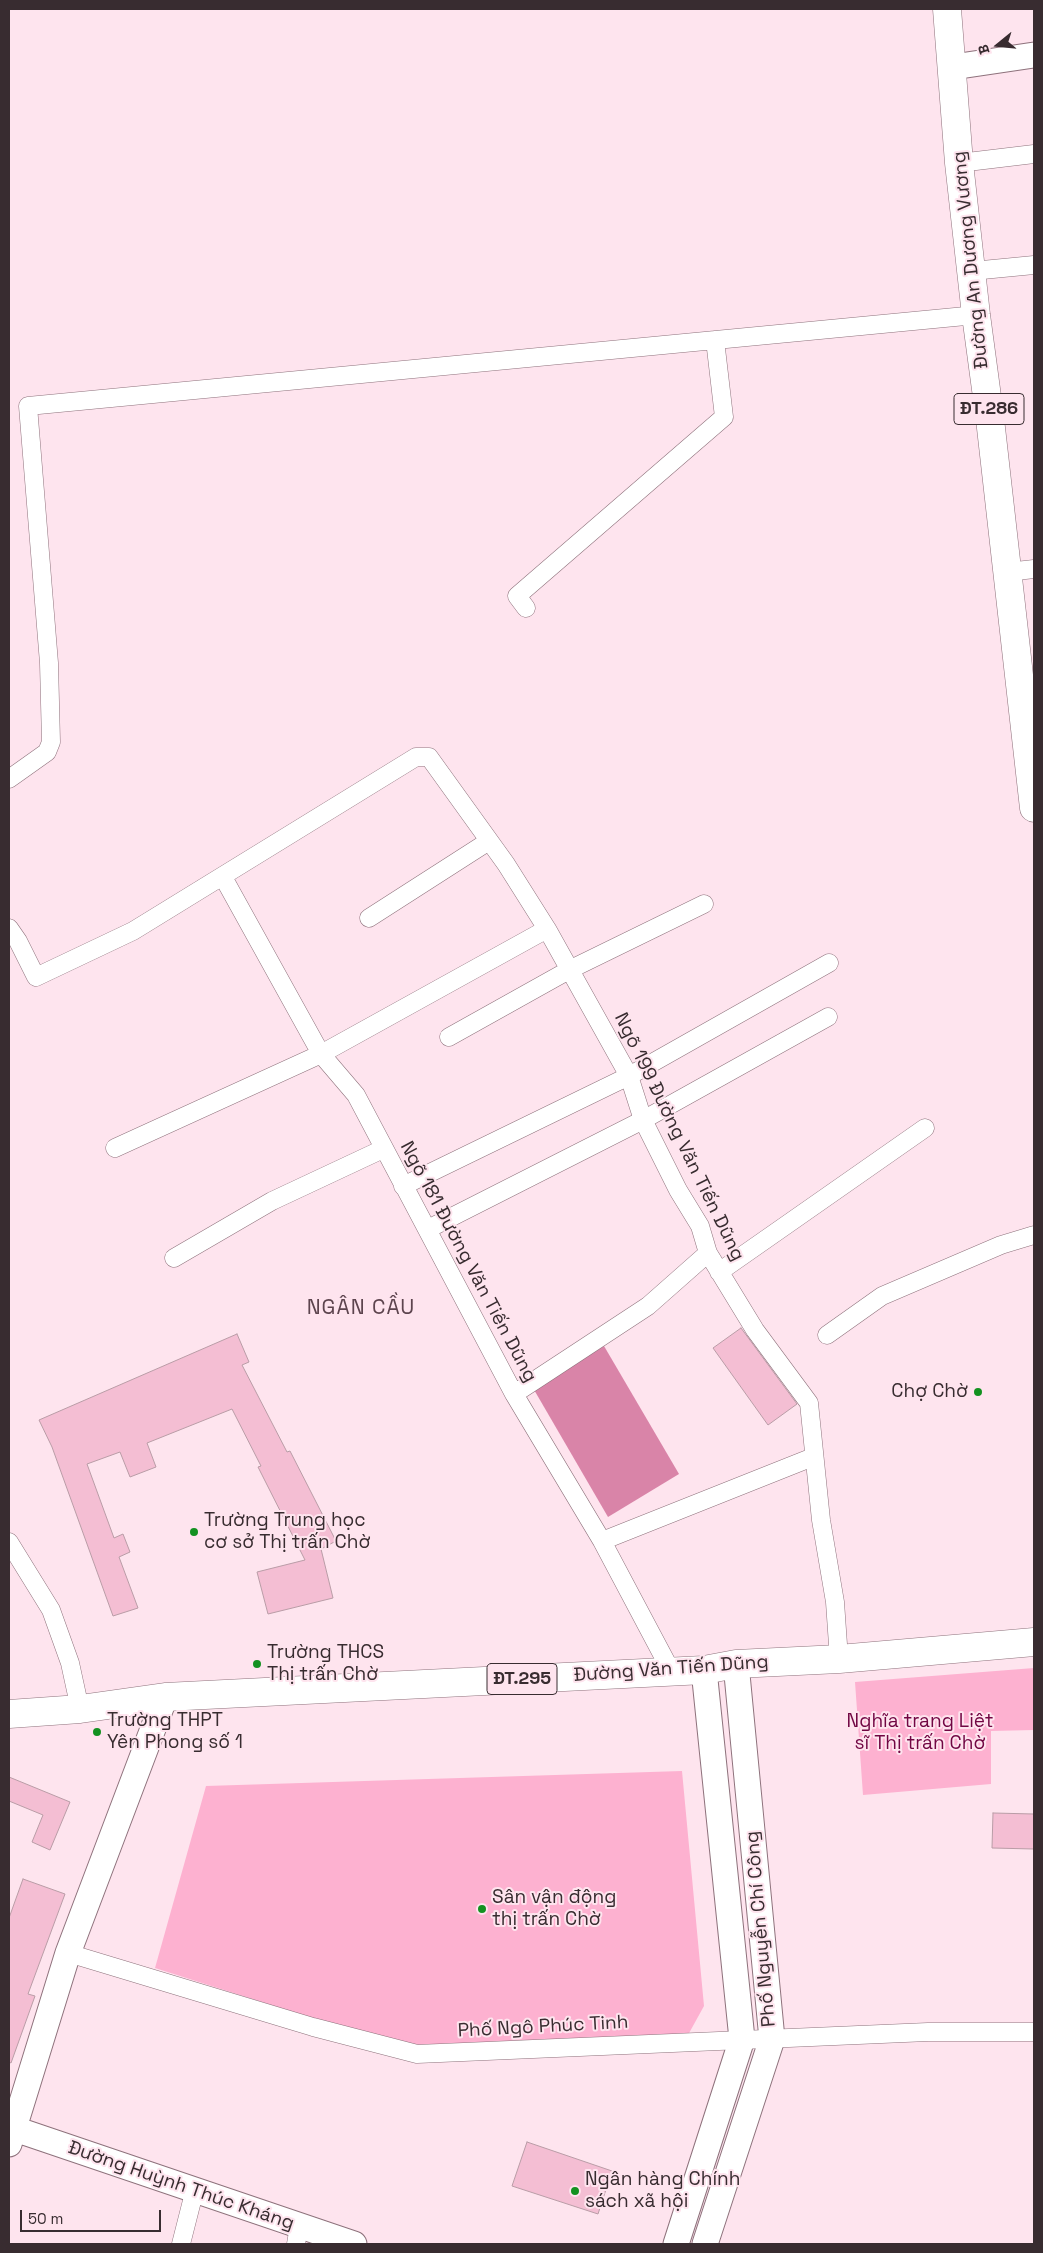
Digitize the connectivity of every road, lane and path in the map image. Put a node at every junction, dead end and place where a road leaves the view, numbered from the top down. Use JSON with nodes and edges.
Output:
{"nodes":[{"id":1,"x":947,"y":9,"type":"edge"},
{"id":2,"x":1034,"y":55,"type":"edge"},
{"id":3,"x":952,"y":67,"type":"junction"},
{"id":4,"x":1034,"y":154,"type":"edge"},
{"id":5,"x":960,"y":162,"type":"junction"},
{"id":6,"x":1034,"y":265,"type":"edge"},
{"id":7,"x":972,"y":271,"type":"junction"},
{"id":8,"x":976,"y":315,"type":"junction"},
{"id":9,"x":715,"y":340,"type":"junction"},
{"id":10,"x":1034,"y":569,"type":"edge"},
{"id":11,"x":1007,"y":572,"type":"junction"},
{"id":12,"x":526,"y":608,"type":"dead end"},
{"id":13,"x":9,"y":779,"type":"edge"},
{"id":14,"x":1034,"y":808,"type":"edge"},
{"id":15,"x":489,"y":841,"type":"junction"},
{"id":16,"x":223,"y":877,"type":"junction"},
{"id":17,"x":704,"y":904,"type":"dead end"},
{"id":18,"x":368,"y":918,"type":"dead end"},
{"id":19,"x":9,"y":928,"type":"edge"},
{"id":20,"x":547,"y":929,"type":"junction"},
{"id":21,"x":829,"y":963,"type":"dead end"},
{"id":22,"x":569,"y":970,"type":"junction"},
{"id":23,"x":828,"y":1016,"type":"dead end"},
{"id":24,"x":449,"y":1037,"type":"dead end"},
{"id":25,"x":322,"y":1054,"type":"junction"},
{"id":26,"x":629,"y":1076,"type":"junction"},
{"id":27,"x":643,"y":1120,"type":"junction"},
{"id":28,"x":925,"y":1128,"type":"dead end"},
{"id":29,"x":115,"y":1148,"type":"dead end"},
{"id":30,"x":383,"y":1149,"type":"junction"},
{"id":31,"x":403,"y":1186,"type":"junction"},
{"id":32,"x":428,"y":1230,"type":"junction"},
{"id":33,"x":1034,"y":1235,"type":"edge"},
{"id":34,"x":708,"y":1253,"type":"junction"},
{"id":35,"x":174,"y":1258,"type":"dead end"},
{"id":36,"x":719,"y":1272,"type":"junction"},
{"id":37,"x":827,"y":1335,"type":"dead end"},
{"id":38,"x":514,"y":1394,"type":"junction"},
{"id":39,"x":813,"y":1457,"type":"junction"},
{"id":40,"x":602,"y":1541,"type":"junction"},
{"id":41,"x":10,"y":1546,"type":"edge"},
{"id":42,"x":1034,"y":1642,"type":"edge"},
{"id":43,"x":839,"y":1659,"type":"junction"},
{"id":44,"x":736,"y":1664,"type":"junction"},
{"id":45,"x":704,"y":1670,"type":"junction"},
{"id":46,"x":671,"y":1671,"type":"junction"},
{"id":47,"x":165,"y":1698,"type":"junction"},
{"id":48,"x":80,"y":1710,"type":"junction"},
{"id":49,"x":9,"y":1714,"type":"edge"},
{"id":50,"x":68,"y":1953,"type":"junction"},
{"id":51,"x":1034,"y":2032,"type":"edge"},
{"id":52,"x":772,"y":2039,"type":"junction"},
{"id":53,"x":742,"y":2040,"type":"junction"},
{"id":54,"x":10,"y":2133,"type":"edge"},
{"id":55,"x":195,"y":2189,"type":"junction"},
{"id":56,"x":298,"y":2235,"type":"edge"},
{"id":57,"x":181,"y":2244,"type":"edge"},
{"id":58,"x":354,"y":2244,"type":"edge"},
{"id":59,"x":676,"y":2244,"type":"edge"},
{"id":60,"x":705,"y":2244,"type":"edge"}],
"edges":[{"from":1,"to":3,"type":"main road","name":"Đường An Dương Vương","number":"ĐT.286"},
{"from":2,"to":3,"type":"street"},
{"from":3,"to":5,"type":"main road","name":"Đường An Dương Vương","number":"ĐT.286"},
{"from":4,"to":5,"type":"street"},
{"from":5,"to":7,"type":"main road","name":"Đường An Dương Vương","number":"ĐT.286"},
{"from":6,"to":7,"type":"street"},
{"from":7,"to":8,"type":"main road","name":"Đường An Dương Vương","number":"ĐT.286"},
{"from":8,"to":9,"type":"street"},
{"from":8,"to":11,"type":"main road","name":"Đường An Dương Vương","number":"ĐT.286"},
{"from":9,"to":12,"type":"street"},
{"from":9,"to":13,"type":"street"},
{"from":10,"to":11,"type":"street"},
{"from":11,"to":14,"type":"main road","name":"Đường An Dương Vương","number":"ĐT.286"},
{"from":15,"to":16,"type":"street","name":"Ngõ 199 Đường Văn Tiến Dũng"},
{"from":15,"to":18,"type":"street"},
{"from":15,"to":20,"type":"street","name":"Ngõ 199 Đường Văn Tiến Dũng"},
{"from":16,"to":19,"type":"street"},
{"from":16,"to":25,"type":"street","name":"Ngõ 181 Đường Văn Tiến Dũng"},
{"from":17,"to":22,"type":"street"},
{"from":20,"to":22,"type":"street","name":"Ngõ 199 Đường Văn Tiến Dũng"},
{"from":20,"to":25,"type":"street"},
{"from":21,"to":26,"type":"street"},
{"from":22,"to":24,"type":"street"},
{"from":22,"to":26,"type":"street","name":"Ngõ 199 Đường Văn Tiến Dũng"},
{"from":23,"to":27,"type":"street"},
{"from":25,"to":29,"type":"street"},
{"from":25,"to":30,"type":"street","name":"Ngõ 181 Đường Văn Tiến Dũng"},
{"from":26,"to":27,"type":"street","name":"Ngõ 199 Đường Văn Tiến Dũng"},
{"from":26,"to":31,"type":"street"},
{"from":27,"to":32,"type":"street"},
{"from":27,"to":34,"type":"street","name":"Ngõ 199 Đường Văn Tiến Dũng"},
{"from":28,"to":36,"type":"street"},
{"from":30,"to":31,"type":"street","name":"Ngõ 181 Đường Văn Tiến Dũng"},
{"from":30,"to":35,"type":"street"},
{"from":31,"to":32,"type":"street","name":"Ngõ 181 Đường Văn Tiến Dũng"},
{"from":32,"to":38,"type":"street","name":"Ngõ 181 Đường Văn Tiến Dũng"},
{"from":33,"to":37,"type":"street"},
{"from":34,"to":36,"type":"street","name":"Ngõ 199 Đường Văn Tiến Dũng"},
{"from":34,"to":38,"type":"street"},
{"from":36,"to":39,"type":"street","name":"Ngõ 199 Đường Văn Tiến Dũng"},
{"from":38,"to":40,"type":"street","name":"Ngõ 181 Đường Văn Tiến Dũng"},
{"from":39,"to":40,"type":"street"},
{"from":39,"to":43,"type":"street","name":"Ngõ 199 Đường Văn Tiến Dũng"},
{"from":40,"to":46,"type":"street","name":"Ngõ 181 Đường Văn Tiến Dũng"},
{"from":41,"to":48,"type":"street"},
{"from":42,"to":43,"type":"main road","name":"Đường Văn Tiến Dũng","number":"ĐT.295"},
{"from":43,"to":44,"type":"main road","name":"Đường Văn Tiến Dũng","number":"ĐT.295"},
{"from":44,"to":45,"type":"main road","name":"Đường Văn Tiến Dũng","number":"ĐT.295"},
{"from":44,"to":52,"type":"street","name":"Phố Nguyễn Chí Công"},
{"from":45,"to":46,"type":"main road","name":"Đường Văn Tiến Dũng","number":"ĐT.295"},
{"from":45,"to":53,"type":"street","name":"Phố Nguyễn Chí Công"},
{"from":46,"to":47,"type":"main road","name":"Đường Văn Tiến Dũng","number":"ĐT.295"},
{"from":47,"to":48,"type":"main road","name":"Đường Văn Tiến Dũng","number":"ĐT.295"},
{"from":47,"to":50,"type":"street"},
{"from":48,"to":49,"type":"main road","name":"Đường Văn Tiến Dũng","number":"ĐT.295"},
{"from":50,"to":53,"type":"street","name":"Phố Ngô Phúc Tinh"},
{"from":50,"to":54,"type":"street"},
{"from":51,"to":52,"type":"street","name":"Phố Ngô Phúc Tinh"},
{"from":52,"to":53,"type":"street","name":"Phố Ngô Phúc Tinh"},
{"from":52,"to":60,"type":"street","name":"Phố Nguyễn Chí Công"},
{"from":53,"to":59,"type":"street","name":"Phố Nguyễn Chí Công"},
{"from":54,"to":55,"type":"street","name":"Đường Huỳnh Thúc Kháng"},
{"from":55,"to":56,"type":"street","name":"Đường Huỳnh Thúc Kháng"},
{"from":55,"to":57,"type":"street"},
{"from":56,"to":58,"type":"street","name":"Đường Huỳnh Thúc Kháng"}]}
